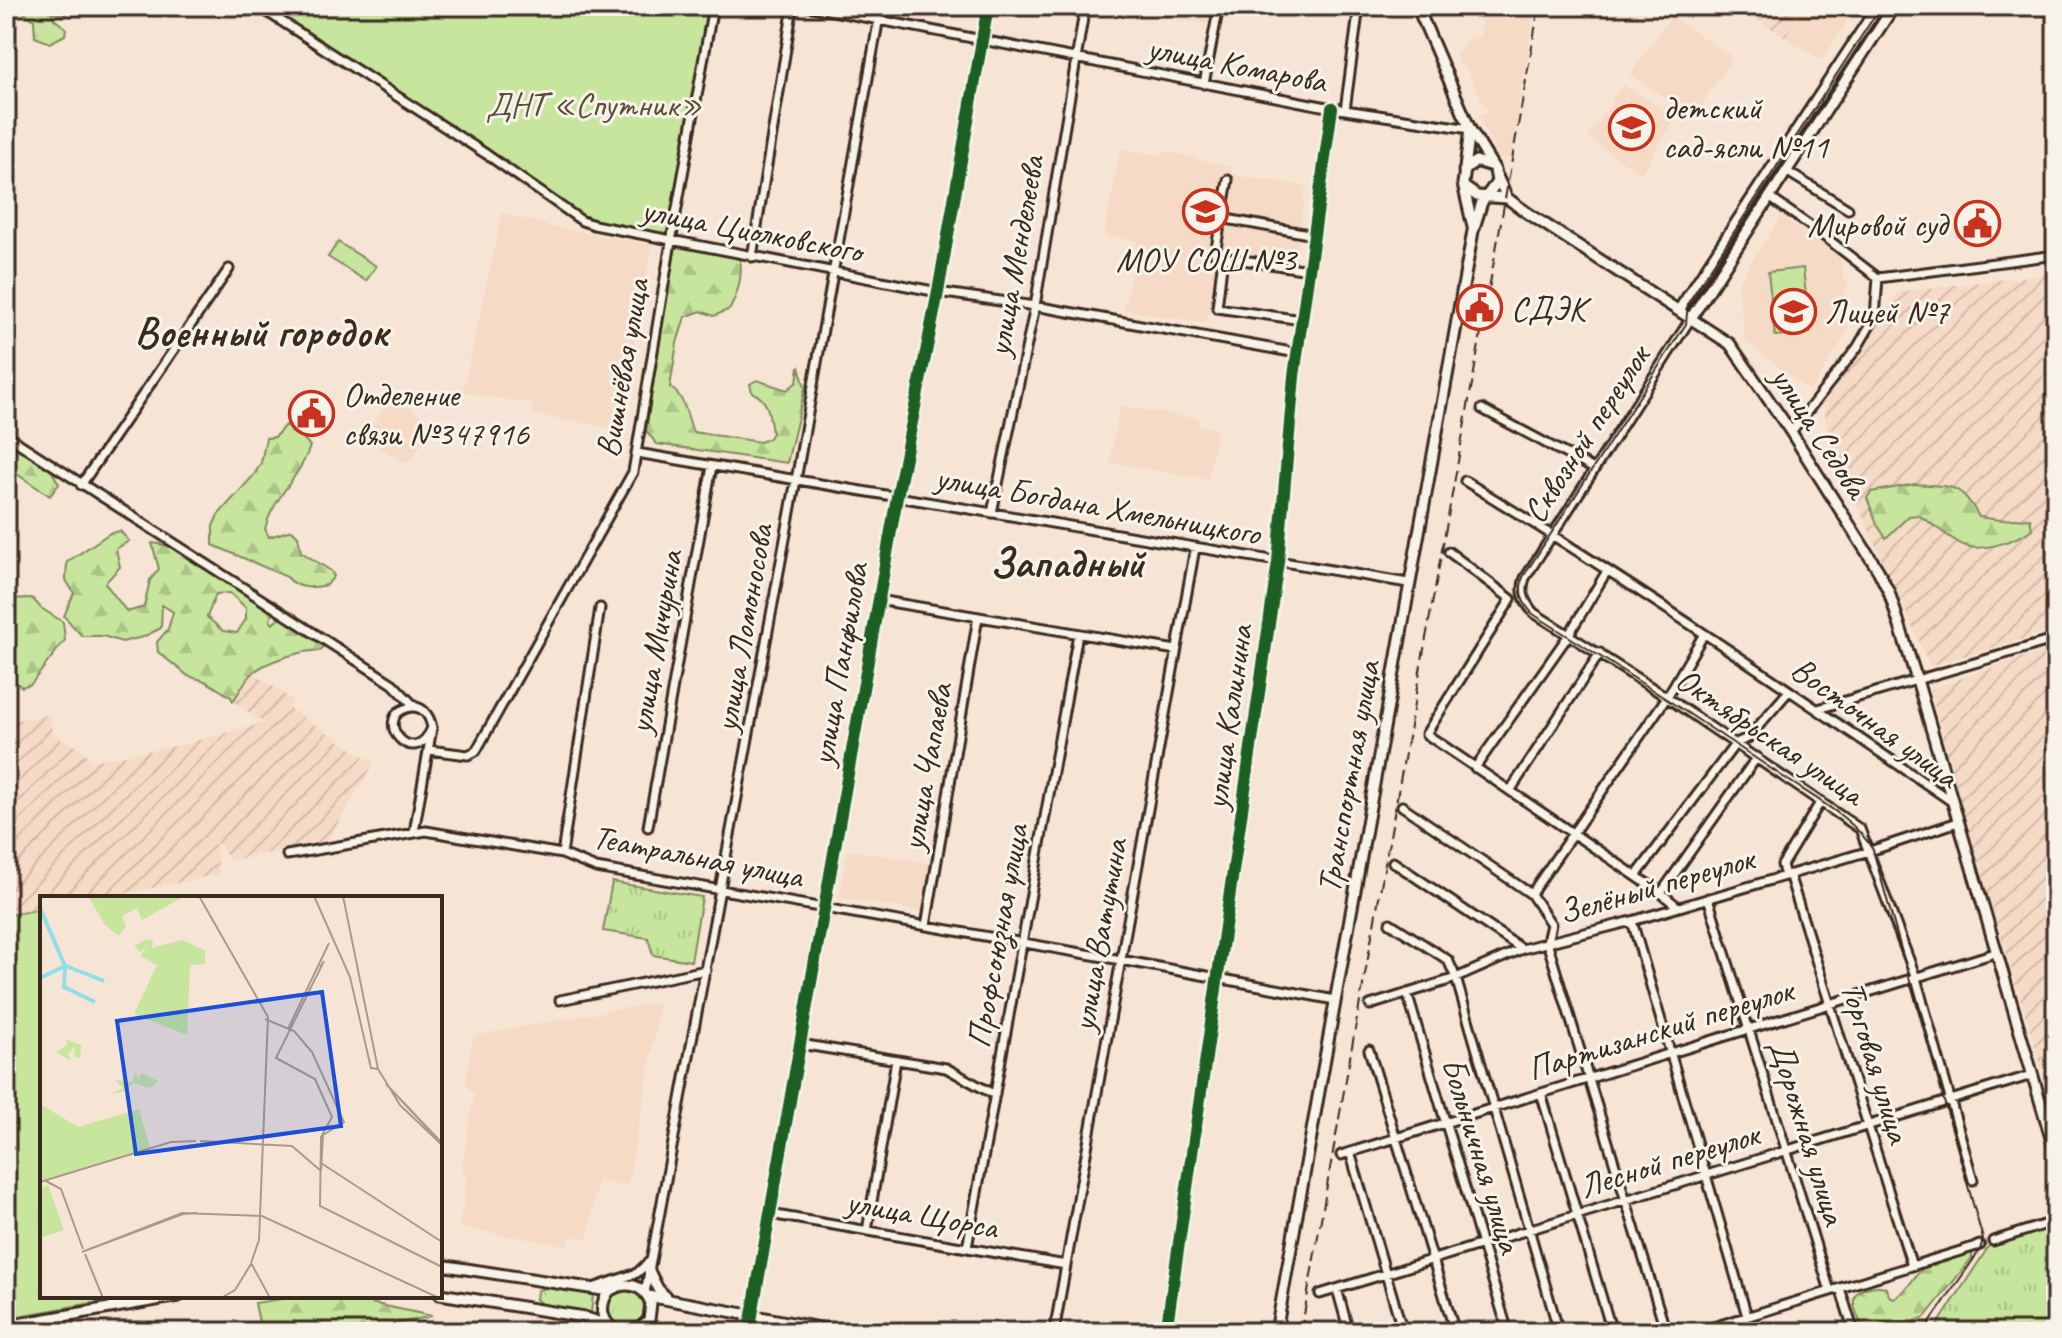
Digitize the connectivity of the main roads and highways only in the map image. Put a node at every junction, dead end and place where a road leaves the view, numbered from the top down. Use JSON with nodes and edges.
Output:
{"nodes":[{"id":1,"x":1417,"y":6,"type":"edge"},
{"id":2,"x":1878,"y":6,"type":"edge"},
{"id":3,"x":1894,"y":6,"type":"edge"},
{"id":4,"x":1470,"y":129,"type":"junction"},
{"id":5,"x":1496,"y":173,"type":"junction"},
{"id":6,"x":1462,"y":179,"type":"junction"},
{"id":7,"x":1486,"y":196,"type":"junction"},
{"id":8,"x":1507,"y":198,"type":"junction"},
{"id":9,"x":1473,"y":231,"type":"junction"},
{"id":10,"x":1679,"y":310,"type":"junction"},
{"id":11,"x":1691,"y":318,"type":"junction"},
{"id":12,"x":1951,"y":801,"type":"joint"},
{"id":13,"x":2050,"y":1117,"type":"edge"},
{"id":14,"x":2056,"y":1155,"type":"edge"},
{"id":15,"x":442,"y":1265,"type":"edge"},
{"id":16,"x":649,"y":1271,"type":"road end"},
{"id":17,"x":609,"y":1291,"type":"junction"},
{"id":18,"x":442,"y":1294,"type":"edge"},
{"id":19,"x":647,"y":1294,"type":"junction"},
{"id":20,"x":167,"y":1298,"type":"edge"},
{"id":21,"x":670,"y":1300,"type":"junction"},
{"id":22,"x":702,"y":1305,"type":"junction"},
{"id":23,"x":651,"y":1315,"type":"junction"},
{"id":24,"x":6,"y":1326,"type":"edge"},
{"id":25,"x":615,"y":1330,"type":"edge"},
{"id":26,"x":641,"y":1330,"type":"edge"},
{"id":27,"x":841,"y":1332,"type":"edge"},
{"id":28,"x":1276,"y":1332,"type":"edge"}],
"edges":[{"from":1,"to":4,"type":"main road"},
{"from":2,"to":10,"type":"main road"},
{"from":3,"to":11,"type":"main road"},
{"from":4,"to":5,"type":"main road"},
{"from":4,"to":6,"type":"main road"},
{"from":5,"to":6,"type":"main road"},
{"from":5,"to":7,"type":"main road"},
{"from":5,"to":8,"type":"main road"},
{"from":6,"to":7,"type":"main road"},
{"from":6,"to":9,"type":"main road"},
{"from":7,"to":8,"type":"main road","name":"улица Седова"},
{"from":7,"to":9,"type":"main road"},
{"from":8,"to":10,"type":"main road","name":"улица Седова"},
{"from":9,"to":28,"type":"main road","name":"Транспортная улица"},
{"from":10,"to":11,"type":"main road","name":"улица Седова"},
{"from":11,"to":12,"type":"main road","name":"улица Седова"},
{"from":12,"to":13,"type":"main road","name":"Восточная улица"},
{"from":13,"to":14,"type":"main road","name":"Восточная улица"},
{"from":15,"to":17,"type":"main road"},
{"from":16,"to":21,"type":"main road"},
{"from":17,"to":19,"type":"main road"},
{"from":17,"to":25,"type":"main road"},
{"from":18,"to":25,"type":"main road"},
{"from":19,"to":21,"type":"main road"},
{"from":19,"to":23,"type":"main road"},
{"from":20,"to":24,"type":"main road"},
{"from":21,"to":22,"type":"main road"},
{"from":22,"to":23,"type":"main road"},
{"from":22,"to":27,"type":"main road"},
{"from":23,"to":26,"type":"main road"}]}
